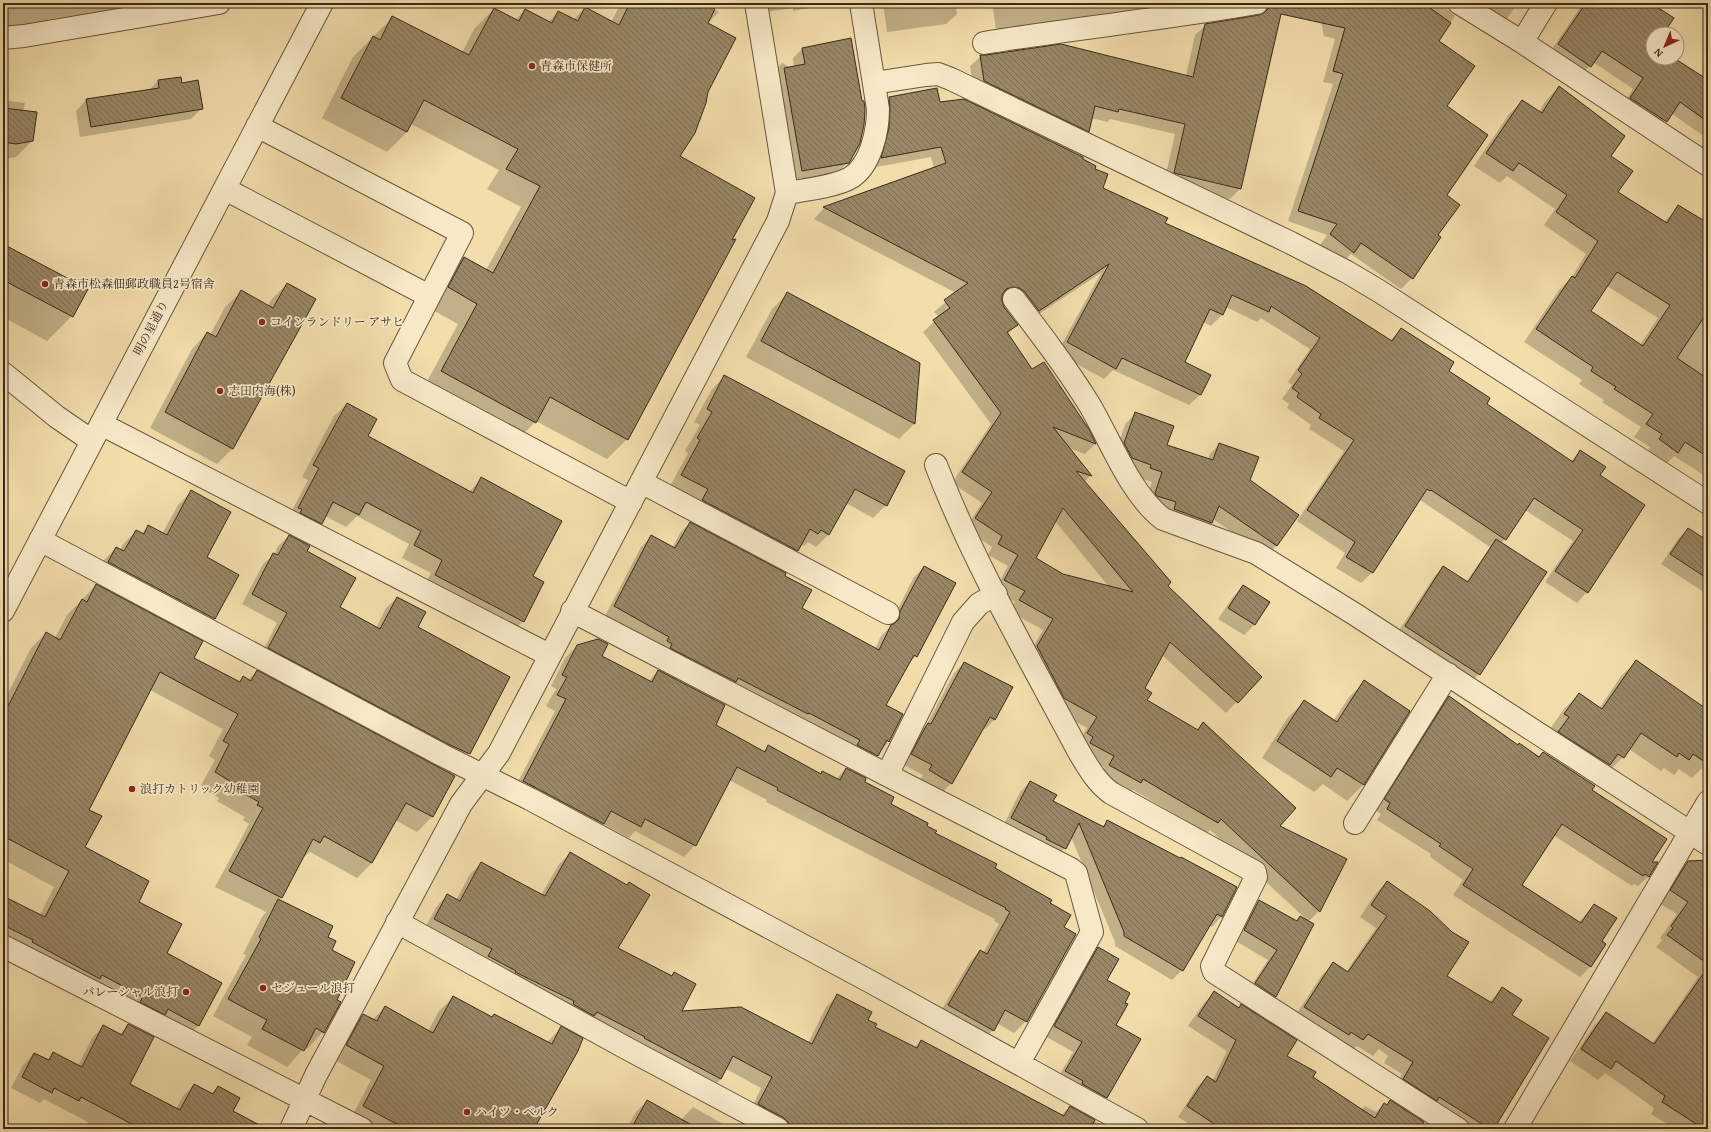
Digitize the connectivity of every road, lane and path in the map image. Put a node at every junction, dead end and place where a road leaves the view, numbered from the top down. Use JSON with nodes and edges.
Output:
{"nodes":[{"id":1,"x":219,"y":3,"type":"edge"},
{"id":2,"x":322,"y":3,"type":"edge"},
{"id":3,"x":756,"y":3,"type":"edge"},
{"id":4,"x":861,"y":3,"type":"edge"},
{"id":5,"x":1257,"y":3,"type":"edge"},
{"id":6,"x":1459,"y":3,"type":"edge"},
{"id":7,"x":1546,"y":3,"type":"edge"},
{"id":8,"x":3,"y":38,"type":"edge"},
{"id":9,"x":1522,"y":42,"type":"junction"},
{"id":10,"x":984,"y":43,"type":"dead end"},
{"id":11,"x":874,"y":83,"type":"junction"},
{"id":12,"x":257,"y":126,"type":"junction"},
{"id":13,"x":1708,"y":165,"type":"edge"},
{"id":14,"x":225,"y":189,"type":"junction"},
{"id":15,"x":787,"y":193,"type":"junction"},
{"id":16,"x":429,"y":296,"type":"junction"},
{"id":17,"x":1014,"y":299,"type":"dead end"},
{"id":18,"x":3,"y":373,"type":"edge"},
{"id":19,"x":97,"y":433,"type":"junction"},
{"id":20,"x":936,"y":465,"type":"dead end"},
{"id":21,"x":642,"y":482,"type":"junction"},
{"id":22,"x":631,"y":502,"type":"junction"},
{"id":23,"x":1708,"y":503,"type":"edge"},
{"id":24,"x":40,"y":540,"type":"junction"},
{"id":25,"x":996,"y":594,"type":"junction"},
{"id":26,"x":3,"y":611,"type":"edge"},
{"id":27,"x":572,"y":611,"type":"junction"},
{"id":28,"x":888,"y":614,"type":"dead end"},
{"id":29,"x":549,"y":655,"type":"junction"},
{"id":30,"x":1448,"y":674,"type":"junction"},
{"id":31,"x":483,"y":775,"type":"junction"},
{"id":32,"x":887,"y":775,"type":"junction"},
{"id":33,"x":1708,"y":802,"type":"edge"},
{"id":34,"x":1355,"y":824,"type":"dead end"},
{"id":35,"x":1699,"y":838,"type":"edge"},
{"id":36,"x":396,"y":922,"type":"junction"},
{"id":37,"x":3,"y":946,"type":"edge"},
{"id":38,"x":1020,"y":1063,"type":"junction"},
{"id":39,"x":304,"y":1100,"type":"junction"},
{"id":40,"x":291,"y":1129,"type":"edge"},
{"id":41,"x":362,"y":1129,"type":"edge"},
{"id":42,"x":778,"y":1129,"type":"edge"},
{"id":43,"x":1137,"y":1129,"type":"edge"},
{"id":44,"x":1458,"y":1129,"type":"edge"},
{"id":45,"x":1515,"y":1129,"type":"edge"}],
"edges":[{"from":1,"to":8,"type":"street"},
{"from":2,"to":12,"type":"street","name":"明の星通り"},
{"from":3,"to":15,"type":"street"},
{"from":4,"to":11,"type":"street"},
{"from":5,"to":10,"type":"street"},
{"from":6,"to":9,"type":"street"},
{"from":7,"to":9,"type":"street"},
{"from":9,"to":13,"type":"street"},
{"from":11,"to":15,"type":"street"},
{"from":11,"to":23,"type":"street"},
{"from":12,"to":14,"type":"street","name":"明の星通り"},
{"from":12,"to":16,"type":"street"},
{"from":14,"to":16,"type":"street"},
{"from":14,"to":19,"type":"street","name":"明の星通り"},
{"from":15,"to":21,"type":"street"},
{"from":16,"to":22,"type":"street"},
{"from":17,"to":30,"type":"street"},
{"from":18,"to":19,"type":"street"},
{"from":19,"to":24,"type":"street","name":"明の星通り"},
{"from":19,"to":29,"type":"street"},
{"from":20,"to":25,"type":"street"},
{"from":21,"to":22,"type":"street"},
{"from":21,"to":28,"type":"street"},
{"from":22,"to":27,"type":"street"},
{"from":24,"to":26,"type":"street","name":"明の星通り"},
{"from":24,"to":31,"type":"street"},
{"from":25,"to":32,"type":"street"},
{"from":25,"to":44,"type":"street"},
{"from":27,"to":29,"type":"street"},
{"from":27,"to":32,"type":"street"},
{"from":29,"to":31,"type":"street"},
{"from":30,"to":34,"type":"street"},
{"from":30,"to":35,"type":"street"},
{"from":31,"to":36,"type":"street"},
{"from":31,"to":38,"type":"street"},
{"from":32,"to":38,"type":"street"},
{"from":33,"to":35,"type":"street"},
{"from":35,"to":45,"type":"street"},
{"from":36,"to":39,"type":"street"},
{"from":36,"to":42,"type":"street"},
{"from":37,"to":39,"type":"street"},
{"from":38,"to":43,"type":"street"},
{"from":39,"to":40,"type":"street"},
{"from":39,"to":41,"type":"street"}]}
